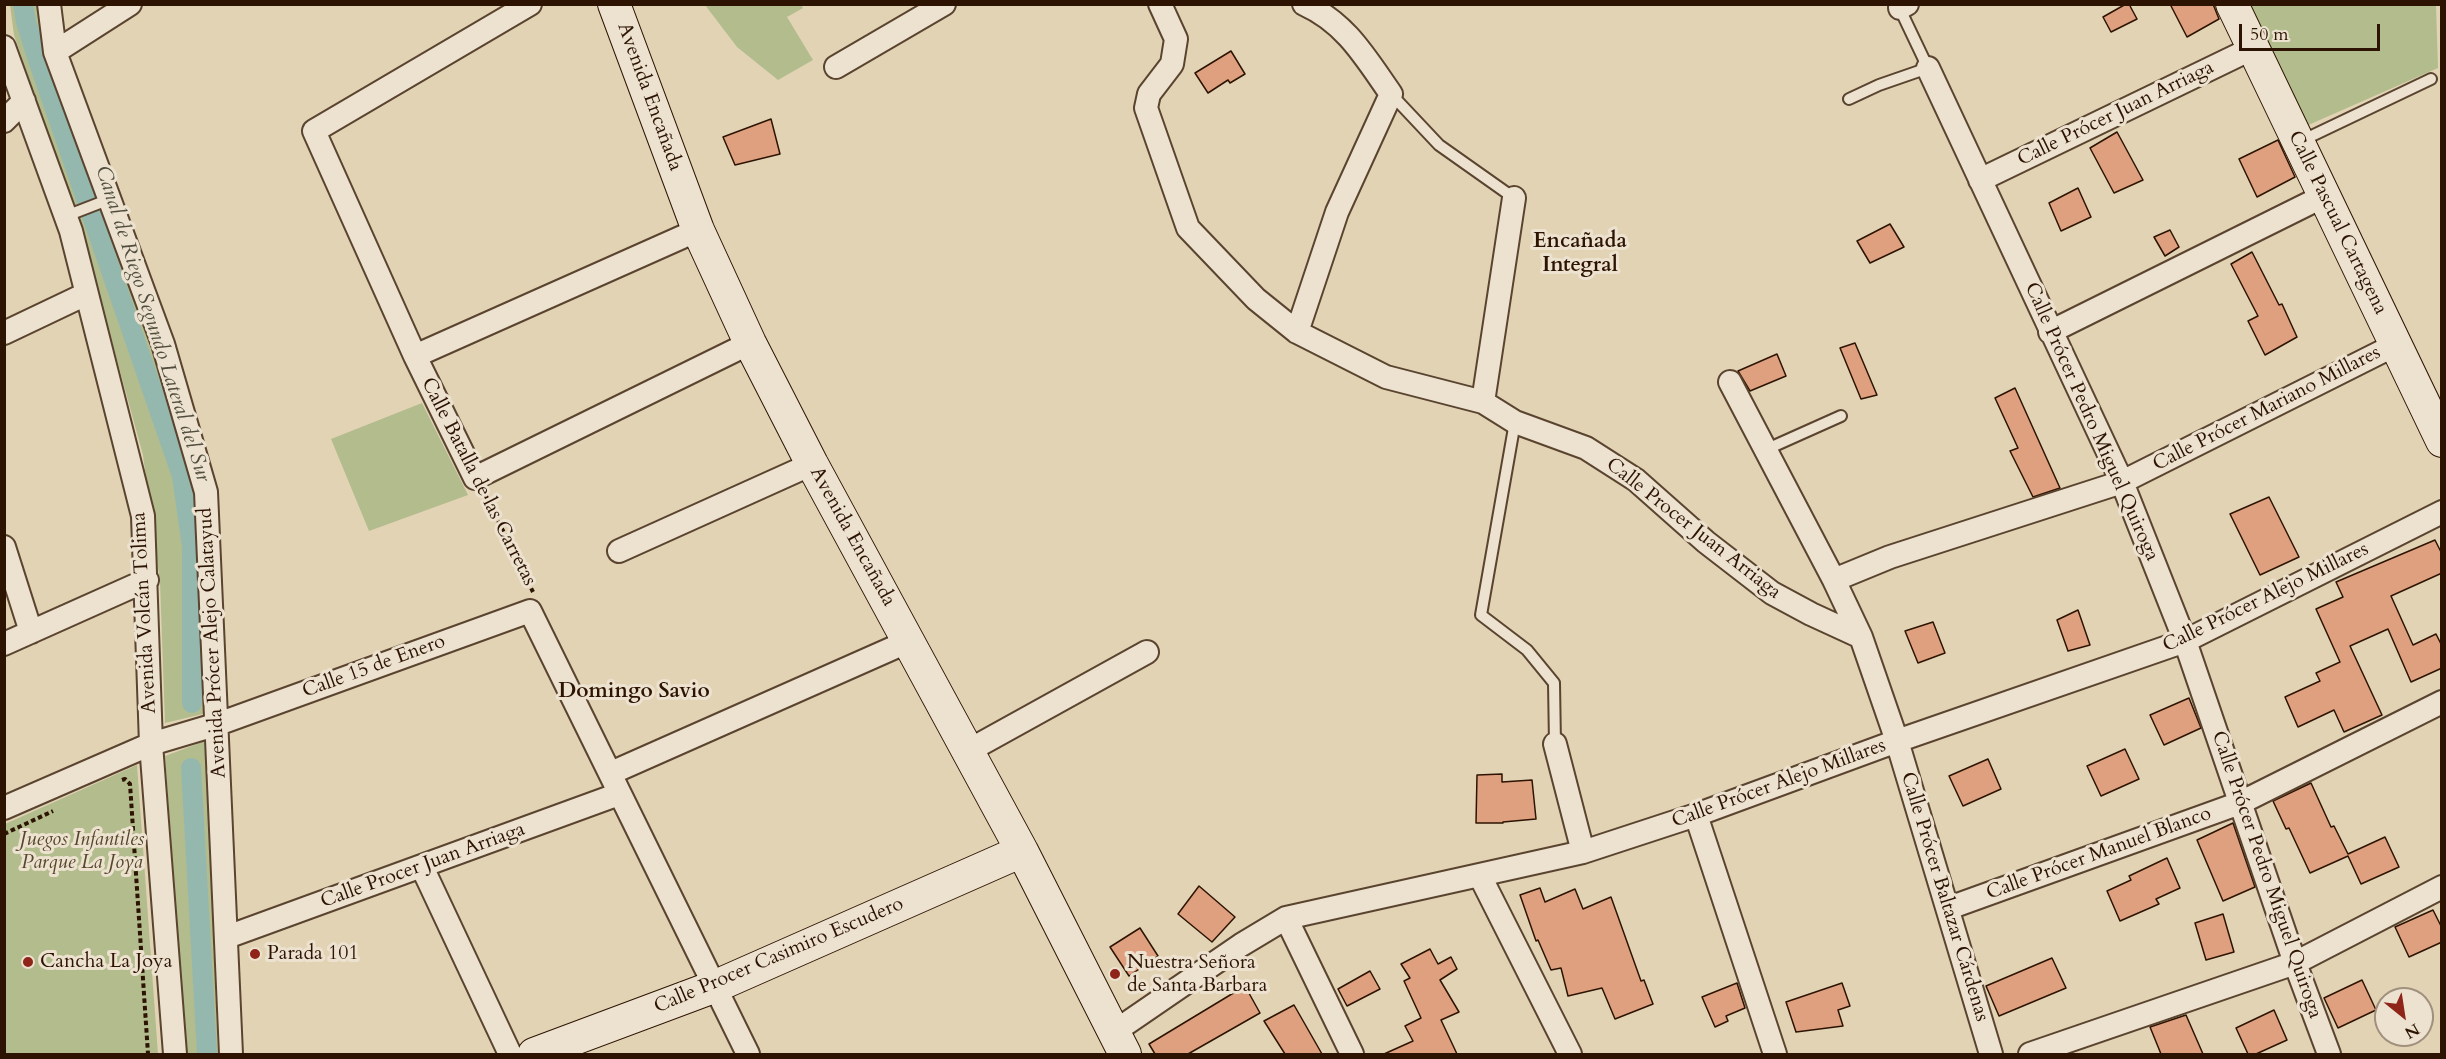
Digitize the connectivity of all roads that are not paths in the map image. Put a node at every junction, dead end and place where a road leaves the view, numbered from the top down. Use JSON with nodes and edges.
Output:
{"nodes":[{"id":1,"x":49,"y":4,"type":"edge"},
{"id":2,"x":130,"y":4,"type":"edge"},
{"id":3,"x":530,"y":4,"type":"edge"},
{"id":4,"x":614,"y":4,"type":"edge"},
{"id":5,"x":944,"y":4,"type":"edge"},
{"id":6,"x":1160,"y":4,"type":"edge"},
{"id":7,"x":1304,"y":4,"type":"edge"},
{"id":8,"x":2232,"y":4,"type":"edge"},
{"id":9,"x":1902,"y":6,"type":"edge"},
{"id":10,"x":4,"y":47,"type":"edge"},
{"id":11,"x":2253,"y":48,"type":"junction"},
{"id":12,"x":55,"y":52,"type":"junction"},
{"id":13,"x":836,"y":67,"type":"dead end"},
{"id":14,"x":1928,"y":68,"type":"junction"},
{"id":15,"x":2432,"y":80,"type":"dead end"},
{"id":16,"x":1390,"y":94,"type":"junction"},
{"id":17,"x":1849,"y":99,"type":"dead end"},
{"id":18,"x":24,"y":101,"type":"junction"},
{"id":19,"x":4,"y":121,"type":"edge"},
{"id":20,"x":2298,"y":143,"type":"junction"},
{"id":21,"x":1980,"y":180,"type":"junction"},
{"id":22,"x":2324,"y":196,"type":"junction"},
{"id":23,"x":1514,"y":198,"type":"joint"},
{"id":24,"x":102,"y":202,"type":"junction"},
{"id":25,"x":73,"y":214,"type":"junction"},
{"id":26,"x":698,"y":230,"type":"junction"},
{"id":27,"x":86,"y":294,"type":"junction"},
{"id":28,"x":1297,"y":332,"type":"junction"},
{"id":29,"x":2050,"y":332,"type":"junction"},
{"id":30,"x":4,"y":333,"type":"edge"},
{"id":31,"x":750,"y":343,"type":"junction"},
{"id":32,"x":2395,"y":345,"type":"junction"},
{"id":33,"x":415,"y":356,"type":"junction"},
{"id":34,"x":1730,"y":382,"type":"dead end"},
{"id":35,"x":1484,"y":402,"type":"junction"},
{"id":36,"x":1841,"y":416,"type":"dead end"},
{"id":37,"x":1515,"y":422,"type":"junction"},
{"id":38,"x":2442,"y":441,"type":"edge"},
{"id":39,"x":1765,"y":450,"type":"junction"},
{"id":40,"x":812,"y":464,"type":"junction"},
{"id":41,"x":2122,"y":482,"type":"junction"},
{"id":42,"x":2442,"y":512,"type":"edge"},
{"id":43,"x":4,"y":546,"type":"edge"},
{"id":44,"x":620,"y":551,"type":"dead end"},
{"id":45,"x":147,"y":580,"type":"junction"},
{"id":46,"x":1834,"y":580,"type":"junction"},
{"id":47,"x":530,"y":611,"type":"joint"},
{"id":48,"x":31,"y":632,"type":"junction"},
{"id":49,"x":1861,"y":637,"type":"junction"},
{"id":50,"x":909,"y":641,"type":"junction"},
{"id":51,"x":2185,"y":641,"type":"junction"},
{"id":52,"x":4,"y":644,"type":"edge"},
{"id":53,"x":1147,"y":652,"type":"dead end"},
{"id":54,"x":2442,"y":702,"type":"edge"},
{"id":55,"x":218,"y":724,"type":"junction"},
{"id":56,"x":1897,"y":741,"type":"junction"},
{"id":57,"x":151,"y":744,"type":"junction"},
{"id":58,"x":1556,"y":744,"type":"joint"},
{"id":59,"x":968,"y":751,"type":"junction"},
{"id":60,"x":615,"y":784,"type":"junction"},
{"id":61,"x":2240,"y":803,"type":"junction"},
{"id":62,"x":4,"y":808,"type":"edge"},
{"id":63,"x":1696,"y":815,"type":"junction"},
{"id":64,"x":1022,"y":851,"type":"junction"},
{"id":65,"x":1583,"y":852,"type":"junction"},
{"id":66,"x":422,"y":867,"type":"junction"},
{"id":67,"x":1480,"y":876,"type":"junction"},
{"id":68,"x":2442,"y":886,"type":"edge"},
{"id":69,"x":1949,"y":908,"type":"junction"},
{"id":70,"x":1286,"y":918,"type":"junction"},
{"id":71,"x":227,"y":937,"type":"junction"},
{"id":72,"x":2295,"y":963,"type":"junction"},
{"id":73,"x":716,"y":986,"type":"junction"},
{"id":74,"x":1120,"y":1043,"type":"edge"},
{"id":75,"x":175,"y":1054,"type":"edge"},
{"id":76,"x":231,"y":1054,"type":"edge"},
{"id":77,"x":510,"y":1054,"type":"edge"},
{"id":78,"x":534,"y":1054,"type":"edge"},
{"id":79,"x":748,"y":1054,"type":"edge"},
{"id":80,"x":1352,"y":1054,"type":"edge"},
{"id":81,"x":1570,"y":1054,"type":"edge"},
{"id":82,"x":1775,"y":1054,"type":"edge"},
{"id":83,"x":1991,"y":1054,"type":"edge"},
{"id":84,"x":2030,"y":1054,"type":"edge"},
{"id":85,"x":2329,"y":1054,"type":"edge"}],
"edges":[{"from":1,"to":12,"type":"street","name":"Avenida Prócer Alejo Calatayud"},
{"from":2,"to":12,"type":"street"},
{"from":3,"to":33,"type":"street","name":"Calle Batalla de las Carretas"},
{"from":4,"to":26,"type":"main road","name":"Avenida Encañada"},
{"from":5,"to":13,"type":"street"},
{"from":6,"to":28,"type":"street","name":"Calle Procer Juan Arriaga"},
{"from":7,"to":16,"type":"street"},
{"from":8,"to":11,"type":"main road","name":"Calle Pascual Cartagena"},
{"from":9,"to":14,"type":"lane","name":"Calle Prócer Pedro Miguel Quiroga"},
{"from":10,"to":18,"type":"street","name":"Avenida Volcán Tolima"},
{"from":11,"to":20,"type":"main road","name":"Calle Pascual Cartagena"},
{"from":11,"to":21,"type":"street","name":"Calle Prócer Juan Arriaga"},
{"from":12,"to":24,"type":"street","name":"Avenida Prócer Alejo Calatayud"},
{"from":14,"to":17,"type":"lane"},
{"from":14,"to":21,"type":"street","name":"Calle Prócer Pedro Miguel Quiroga"},
{"from":15,"to":20,"type":"lane"},
{"from":16,"to":23,"type":"lane"},
{"from":16,"to":28,"type":"street"},
{"from":18,"to":19,"type":"street"},
{"from":18,"to":25,"type":"street","name":"Avenida Volcán Tolima"},
{"from":20,"to":22,"type":"main road","name":"Calle Pascual Cartagena"},
{"from":21,"to":29,"type":"street","name":"Calle Prócer Pedro Miguel Quiroga"},
{"from":22,"to":29,"type":"street"},
{"from":22,"to":32,"type":"main road","name":"Calle Pascual Cartagena"},
{"from":23,"to":35,"type":"street"},
{"from":24,"to":25,"type":"lane"},
{"from":24,"to":55,"type":"street","name":"Avenida Prócer Alejo Calatayud"},
{"from":25,"to":27,"type":"street","name":"Avenida Volcán Tolima"},
{"from":26,"to":31,"type":"main road","name":"Avenida Encañada"},
{"from":26,"to":33,"type":"street"},
{"from":27,"to":30,"type":"street"},
{"from":27,"to":45,"type":"street","name":"Avenida Volcán Tolima"},
{"from":28,"to":35,"type":"street","name":"Calle Procer Juan Arriaga"},
{"from":29,"to":41,"type":"street","name":"Calle Prócer Pedro Miguel Quiroga"},
{"from":31,"to":33,"type":"street","name":"Calle Batalla de las Carretas"},
{"from":31,"to":40,"type":"main road","name":"Avenida Encañada"},
{"from":32,"to":38,"type":"main road","name":"Calle Pascual Cartagena"},
{"from":32,"to":41,"type":"street","name":"Calle Prócer Mariano Millares"},
{"from":34,"to":39,"type":"street","name":"Calle Prócer Baltazar Cárdenas"},
{"from":35,"to":37,"type":"street","name":"Calle Procer Juan Arriaga"},
{"from":36,"to":39,"type":"lane"},
{"from":37,"to":49,"type":"street","name":"Calle Procer Juan Arriaga"},
{"from":37,"to":58,"type":"lane"},
{"from":39,"to":46,"type":"street","name":"Calle Prócer Baltazar Cárdenas"},
{"from":40,"to":44,"type":"street"},
{"from":40,"to":50,"type":"main road","name":"Avenida Encañada"},
{"from":41,"to":46,"type":"street","name":"Calle Prócer Mariano Millares"},
{"from":41,"to":51,"type":"street","name":"Calle Prócer Pedro Miguel Quiroga"},
{"from":42,"to":51,"type":"street","name":"Calle Prócer Alejo Millares"},
{"from":43,"to":48,"type":"street"},
{"from":45,"to":48,"type":"street"},
{"from":45,"to":57,"type":"street","name":"Avenida Volcán Tolima"},
{"from":46,"to":49,"type":"street","name":"Calle Prócer Baltazar Cárdenas"},
{"from":47,"to":55,"type":"street","name":"Calle 15 de Enero"},
{"from":47,"to":60,"type":"street","name":"Calle Batalla de las Carretas"},
{"from":48,"to":52,"type":"street"},
{"from":49,"to":56,"type":"street","name":"Calle Prócer Baltazar Cárdenas"},
{"from":50,"to":59,"type":"main road","name":"Avenida Encañada"},
{"from":50,"to":60,"type":"street","name":"Calle Procer Juan Arriaga"},
{"from":51,"to":56,"type":"street","name":"Calle Prócer Alejo Millares"},
{"from":51,"to":61,"type":"street","name":"Calle Prócer Pedro Miguel Quiroga"},
{"from":53,"to":59,"type":"street"},
{"from":54,"to":61,"type":"street","name":"Calle Prócer Manuel Blanco"},
{"from":55,"to":57,"type":"street","name":"Calle 15 de Enero"},
{"from":55,"to":71,"type":"street","name":"Avenida Prócer Alejo Calatayud"},
{"from":56,"to":63,"type":"street","name":"Calle Prócer Alejo Millares"},
{"from":56,"to":69,"type":"street","name":"Calle Prócer Baltazar Cárdenas"},
{"from":57,"to":62,"type":"street","name":"Calle 15 de Enero"},
{"from":57,"to":75,"type":"street","name":"Avenida Volcán Tolima"},
{"from":58,"to":65,"type":"street"},
{"from":59,"to":64,"type":"main road","name":"Avenida Encañada"},
{"from":60,"to":66,"type":"street","name":"Calle Procer Juan Arriaga"},
{"from":60,"to":73,"type":"street","name":"Calle Batalla de las Carretas"},
{"from":61,"to":69,"type":"street","name":"Calle Prócer Manuel Blanco"},
{"from":61,"to":72,"type":"street","name":"Calle Prócer Pedro Miguel Quiroga"},
{"from":63,"to":65,"type":"street","name":"Calle Prócer Alejo Millares"},
{"from":63,"to":82,"type":"street"},
{"from":64,"to":73,"type":"main road","name":"Calle Procer Casimiro Escudero"},
{"from":64,"to":74,"type":"main road","name":"Avenida Encañada"},
{"from":65,"to":67,"type":"street","name":"Calle Prócer Alejo Millares"},
{"from":66,"to":71,"type":"street","name":"Calle Procer Juan Arriaga"},
{"from":66,"to":77,"type":"street"},
{"from":67,"to":70,"type":"street","name":"Calle Prócer Alejo Millares"},
{"from":67,"to":81,"type":"street"},
{"from":68,"to":72,"type":"street"},
{"from":69,"to":83,"type":"street","name":"Calle Prócer Baltazar Cárdenas"},
{"from":70,"to":74,"type":"street","name":"Calle Prócer Alejo Millares"},
{"from":70,"to":80,"type":"street"},
{"from":71,"to":76,"type":"street","name":"Avenida Prócer Alejo Calatayud"},
{"from":72,"to":84,"type":"street"},
{"from":72,"to":85,"type":"street","name":"Calle Prócer Pedro Miguel Quiroga"},
{"from":73,"to":78,"type":"main road","name":"Calle Procer Casimiro Escudero"},
{"from":73,"to":79,"type":"street","name":"Calle Batalla de las Carretas"}]}
